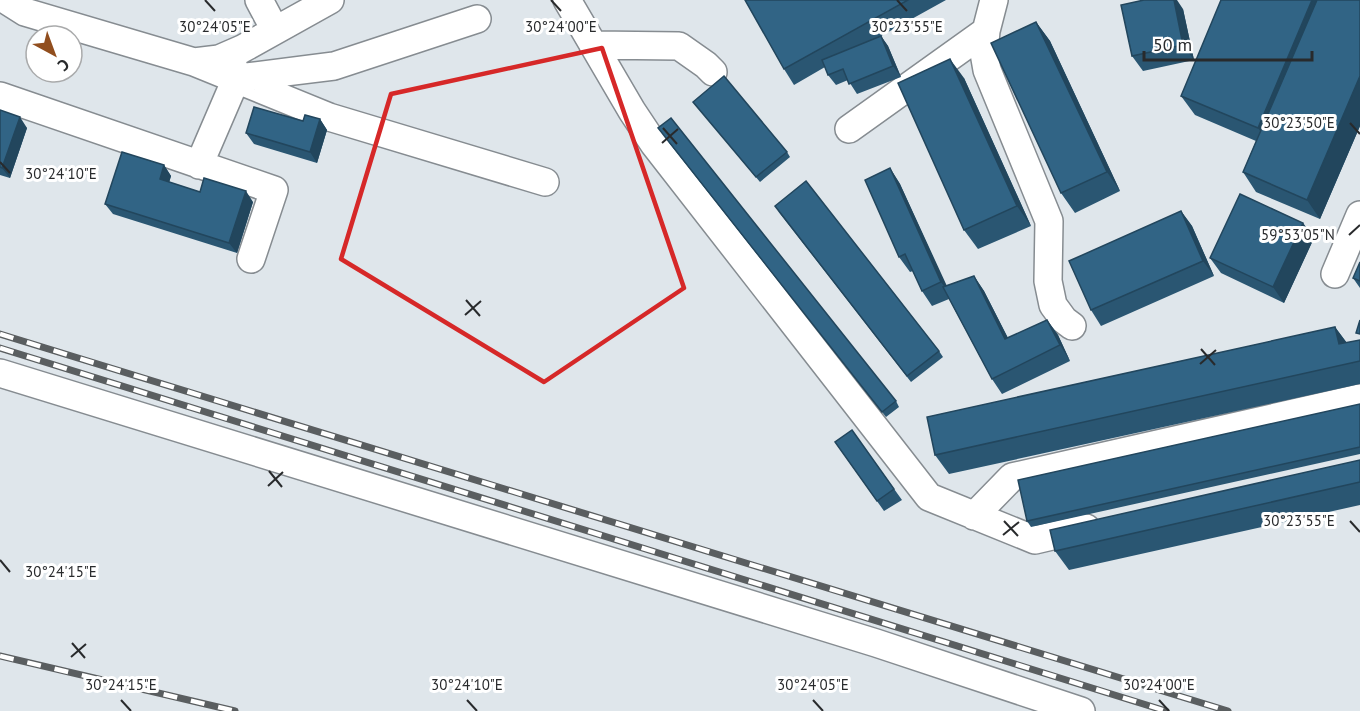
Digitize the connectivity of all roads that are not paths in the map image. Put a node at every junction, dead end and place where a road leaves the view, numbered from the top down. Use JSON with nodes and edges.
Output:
{"nodes":[{"id":1,"x":6,"y":0,"type":"edge"},
{"id":2,"x":259,"y":0,"type":"edge"},
{"id":3,"x":330,"y":0,"type":"edge"},
{"id":4,"x":567,"y":0,"type":"edge"},
{"id":5,"x":994,"y":0,"type":"edge"},
{"id":6,"x":477,"y":19,"type":"dead end"},
{"id":7,"x":275,"y":30,"type":"junction"},
{"id":8,"x":986,"y":31,"type":"junction"},
{"id":9,"x":593,"y":45,"type":"junction"},
{"id":10,"x":242,"y":49,"type":"junction"},
{"id":11,"x":194,"y":62,"type":"junction"},
{"id":12,"x":713,"y":72,"type":"dead end"},
{"id":13,"x":236,"y":79,"type":"junction"},
{"id":14,"x":0,"y":96,"type":"edge"},
{"id":15,"x":849,"y":129,"type":"dead end"},
{"id":16,"x":199,"y":165,"type":"junction"},
{"id":17,"x":545,"y":183,"type":"dead end"},
{"id":18,"x":1360,"y":215,"type":"edge"},
{"id":19,"x":251,"y":259,"type":"dead end"},
{"id":20,"x":1335,"y":274,"type":"dead end"},
{"id":21,"x":1072,"y":326,"type":"dead end"},
{"id":22,"x":0,"y":373,"type":"edge"},
{"id":23,"x":1360,"y":398,"type":"edge"},
{"id":24,"x":974,"y":516,"type":"junction"},
{"id":25,"x":1105,"y":524,"type":"edge"},
{"id":26,"x":1081,"y":711,"type":"edge"}],
"edges":[{"from":1,"to":11,"type":"street"},
{"from":2,"to":7,"type":"street"},
{"from":3,"to":7,"type":"street"},
{"from":4,"to":9,"type":"street"},
{"from":5,"to":8,"type":"street"},
{"from":6,"to":13,"type":"street"},
{"from":7,"to":10,"type":"street"},
{"from":8,"to":15,"type":"street"},
{"from":8,"to":21,"type":"street"},
{"from":9,"to":12,"type":"street"},
{"from":9,"to":24,"type":"street"},
{"from":10,"to":11,"type":"street"},
{"from":10,"to":13,"type":"street"},
{"from":11,"to":13,"type":"street"},
{"from":13,"to":16,"type":"street"},
{"from":13,"to":17,"type":"street"},
{"from":14,"to":16,"type":"street"},
{"from":16,"to":19,"type":"street"},
{"from":18,"to":20,"type":"street"},
{"from":22,"to":26,"type":"street"},
{"from":23,"to":24,"type":"street"},
{"from":24,"to":25,"type":"street"}]}
